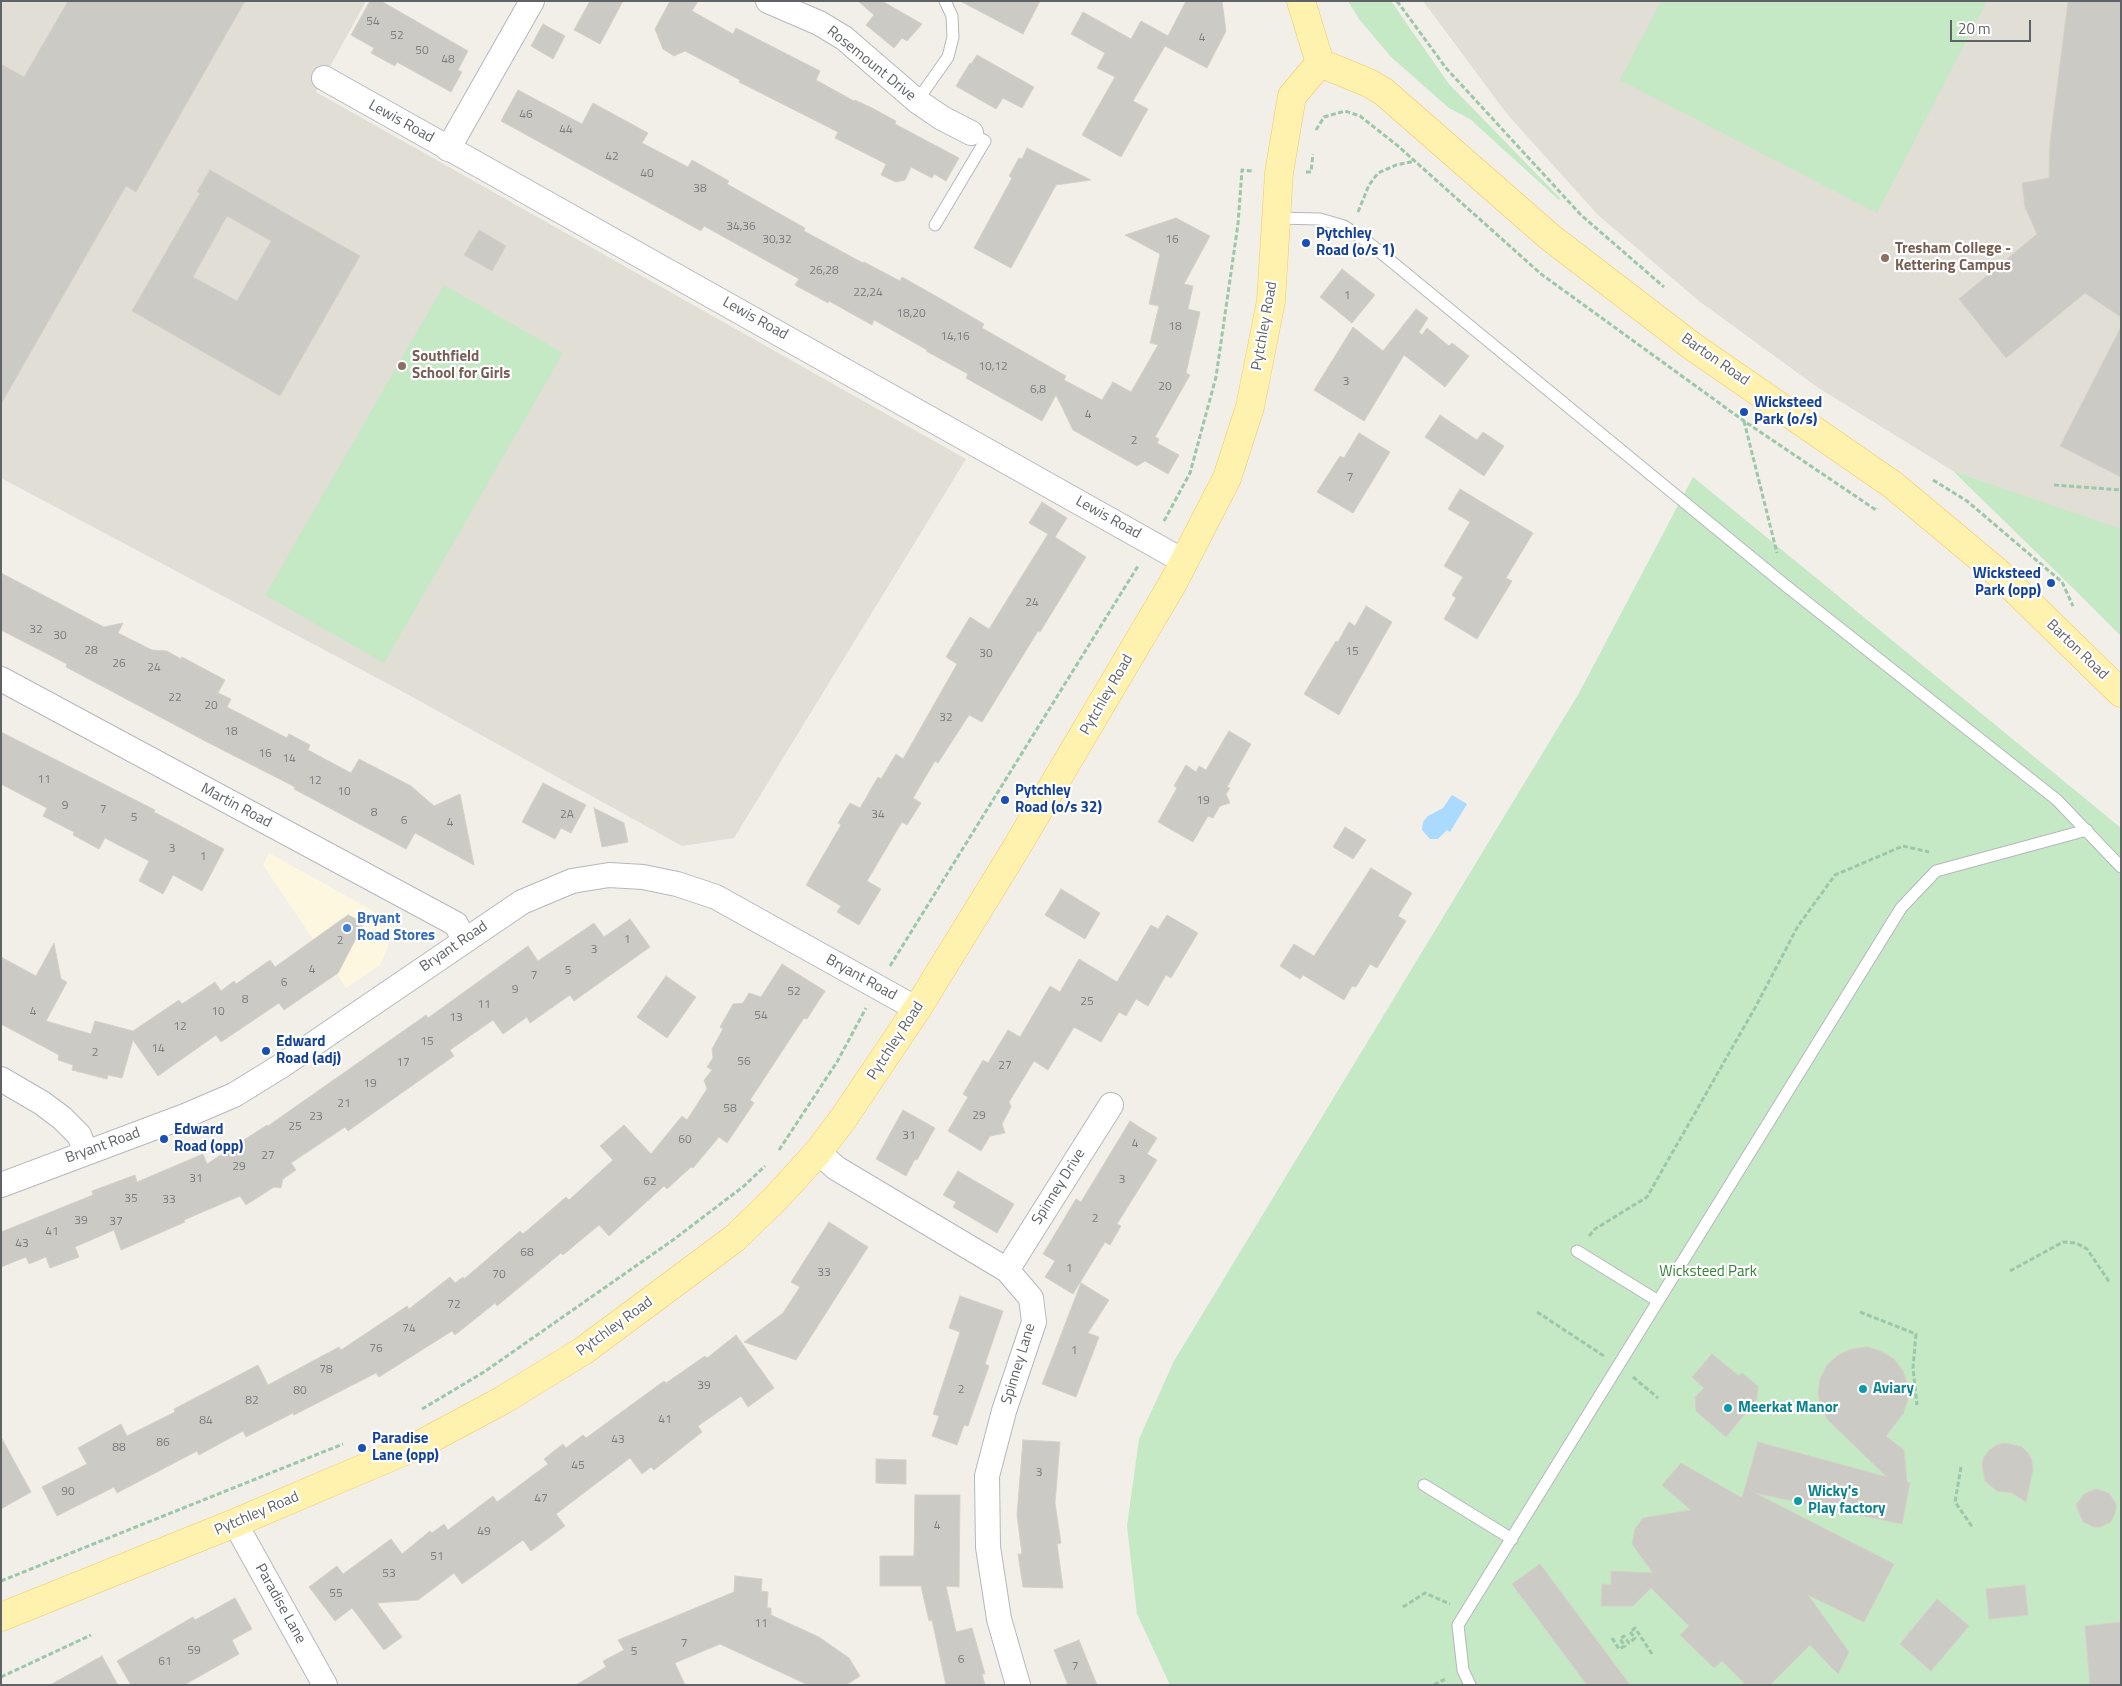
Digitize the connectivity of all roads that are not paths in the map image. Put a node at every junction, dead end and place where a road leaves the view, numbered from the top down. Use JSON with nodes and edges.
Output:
{"nodes":[{"id":1,"x":532,"y":1,"type":"edge"},
{"id":2,"x":768,"y":1,"type":"edge"},
{"id":3,"x":945,"y":1,"type":"edge"},
{"id":4,"x":1302,"y":1,"type":"edge"},
{"id":5,"x":1320,"y":63,"type":"junction"},
{"id":6,"x":324,"y":78,"type":"dead end"},
{"id":7,"x":917,"y":101,"type":"junction"},
{"id":8,"x":971,"y":133,"type":"joint"},
{"id":9,"x":448,"y":149,"type":"junction"},
{"id":10,"x":1277,"y":218,"type":"junction"},
{"id":11,"x":935,"y":226,"type":"dead end"},
{"id":12,"x":1185,"y":562,"type":"junction"},
{"id":13,"x":1,"y":679,"type":"edge"},
{"id":14,"x":2121,"y":692,"type":"edge"},
{"id":15,"x":2086,"y":830,"type":"junction"},
{"id":16,"x":2121,"y":867,"type":"edge"},
{"id":17,"x":464,"y":940,"type":"junction"},
{"id":18,"x":918,"y":1009,"type":"junction"},
{"id":19,"x":1,"y":1079,"type":"edge"},
{"id":20,"x":1111,"y":1105,"type":"dead end"},
{"id":21,"x":86,"y":1152,"type":"junction"},
{"id":22,"x":818,"y":1152,"type":"junction"},
{"id":23,"x":1,"y":1185,"type":"edge"},
{"id":24,"x":1576,"y":1251,"type":"road end"},
{"id":25,"x":1007,"y":1270,"type":"junction"},
{"id":26,"x":1658,"y":1301,"type":"junction"},
{"id":27,"x":1424,"y":1485,"type":"dead end"},
{"id":28,"x":235,"y":1524,"type":"junction"},
{"id":29,"x":1512,"y":1539,"type":"junction"},
{"id":30,"x":1,"y":1617,"type":"edge"},
{"id":31,"x":324,"y":1685,"type":"edge"},
{"id":32,"x":1018,"y":1685,"type":"edge"},
{"id":33,"x":1470,"y":1685,"type":"edge"}],
"edges":[{"from":1,"to":9,"type":"street"},
{"from":2,"to":7,"type":"street","name":"Rosemount Drive"},
{"from":3,"to":7,"type":"lane"},
{"from":4,"to":5,"type":"main road"},
{"from":5,"to":10,"type":"main road","name":"Pytchley Road"},
{"from":5,"to":14,"type":"main road","name":"Barton Road"},
{"from":6,"to":9,"type":"street","name":"Lewis Road"},
{"from":7,"to":8,"type":"street","name":"Rosemount Drive"},
{"from":8,"to":11,"type":"lane"},
{"from":9,"to":12,"type":"street","name":"Lewis Road"},
{"from":10,"to":12,"type":"main road","name":"Pytchley Road"},
{"from":10,"to":15,"type":"lane"},
{"from":12,"to":18,"type":"main road","name":"Pytchley Road"},
{"from":13,"to":17,"type":"street","name":"Martin Road"},
{"from":15,"to":16,"type":"lane"},
{"from":15,"to":26,"type":"lane"},
{"from":17,"to":18,"type":"street","name":"Bryant Road"},
{"from":17,"to":21,"type":"street","name":"Bryant Road"},
{"from":18,"to":22,"type":"main road","name":"Pytchley Road"},
{"from":19,"to":21,"type":"street"},
{"from":20,"to":25,"type":"street","name":"Spinney Drive"},
{"from":21,"to":23,"type":"street","name":"Bryant Road"},
{"from":22,"to":25,"type":"street","name":"Spinney Lane"},
{"from":22,"to":28,"type":"main road","name":"Pytchley Road"},
{"from":24,"to":26,"type":"lane"},
{"from":25,"to":32,"type":"street","name":"Spinney Lane"},
{"from":26,"to":29,"type":"lane"},
{"from":27,"to":29,"type":"lane"},
{"from":28,"to":30,"type":"main road","name":"Pytchley Road"},
{"from":28,"to":31,"type":"street","name":"Paradise Lane"},
{"from":29,"to":33,"type":"lane"}]}
